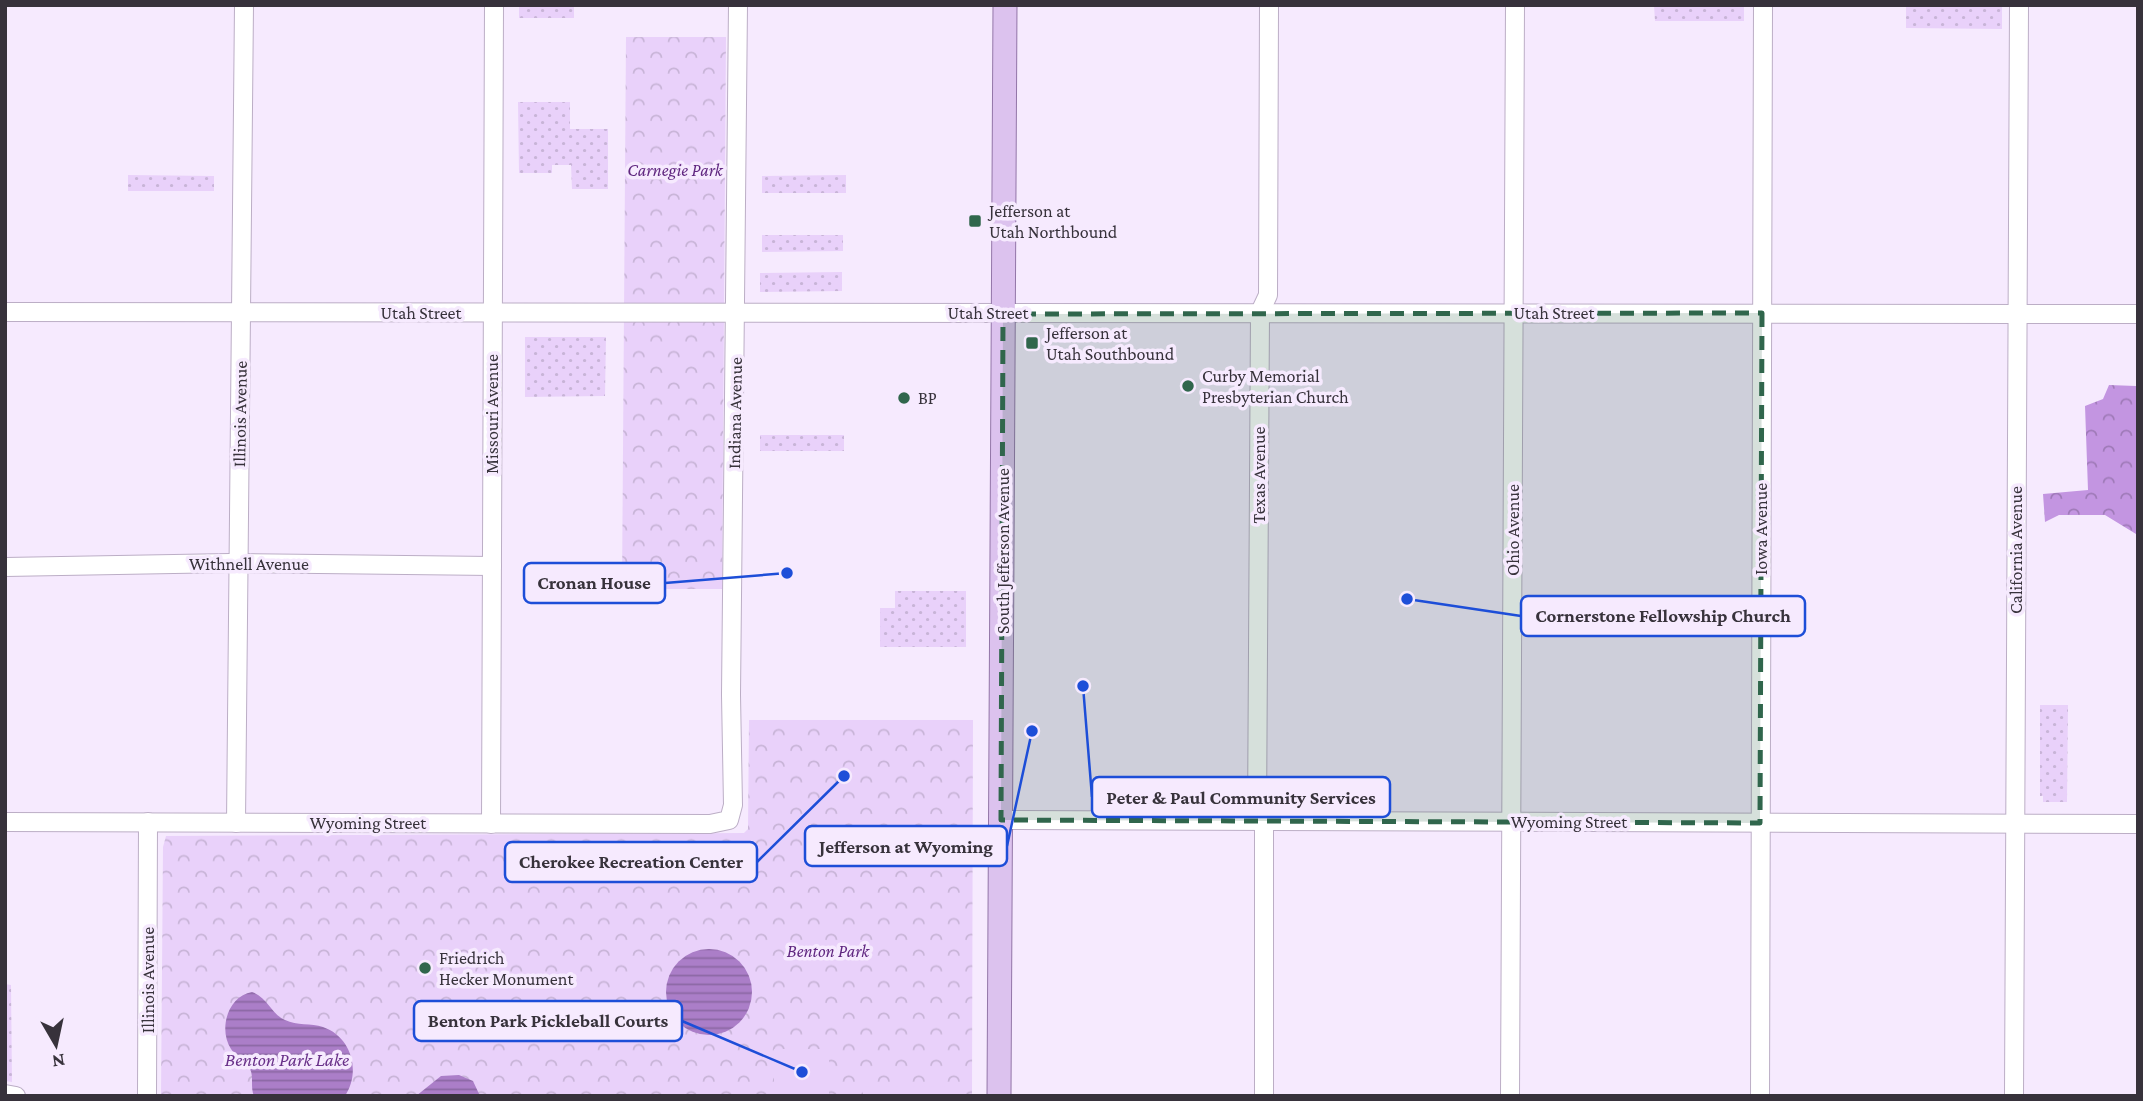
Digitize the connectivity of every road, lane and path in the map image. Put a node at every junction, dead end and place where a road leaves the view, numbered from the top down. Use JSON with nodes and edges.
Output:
{"nodes":[{"id":1,"x":244,"y":5,"type":"edge"},
{"id":2,"x":494,"y":5,"type":"edge"},
{"id":3,"x":738,"y":5,"type":"edge"},
{"id":4,"x":1004,"y":5,"type":"edge"},
{"id":5,"x":1269,"y":5,"type":"edge"},
{"id":6,"x":1515,"y":5,"type":"edge"},
{"id":7,"x":1763,"y":5,"type":"edge"},
{"id":8,"x":2019,"y":5,"type":"edge"},
{"id":9,"x":5,"y":312,"type":"edge"},
{"id":10,"x":1260,"y":312,"type":"junction"},
{"id":11,"x":242,"y":313,"type":"junction"},
{"id":12,"x":493,"y":313,"type":"junction"},
{"id":13,"x":736,"y":313,"type":"junction"},
{"id":14,"x":1514,"y":313,"type":"junction"},
{"id":15,"x":1762,"y":313,"type":"junction"},
{"id":16,"x":1003,"y":314,"type":"junction"},
{"id":17,"x":2017,"y":314,"type":"junction"},
{"id":18,"x":2138,"y":314,"type":"edge"},
{"id":19,"x":238,"y":563,"type":"junction"},
{"id":20,"x":492,"y":566,"type":"junction"},
{"id":21,"x":5,"y":567,"type":"edge"},
{"id":22,"x":729,"y":820,"type":"joint"},
{"id":23,"x":1000,"y":820,"type":"junction"},
{"id":24,"x":1261,"y":821,"type":"junction"},
{"id":25,"x":5,"y":822,"type":"edge"},
{"id":26,"x":148,"y":822,"type":"junction"},
{"id":27,"x":1512,"y":822,"type":"junction"},
{"id":28,"x":236,"y":823,"type":"junction"},
{"id":29,"x":1760,"y":823,"type":"junction"},
{"id":30,"x":2015,"y":823,"type":"junction"},
{"id":31,"x":491,"y":824,"type":"junction"},
{"id":32,"x":2138,"y":824,"type":"edge"},
{"id":33,"x":5,"y":1094,"type":"edge"},
{"id":34,"x":16,"y":1096,"type":"edge"},
{"id":35,"x":147,"y":1096,"type":"edge"},
{"id":36,"x":999,"y":1096,"type":"edge"},
{"id":37,"x":1264,"y":1096,"type":"edge"},
{"id":38,"x":1510,"y":1096,"type":"edge"},
{"id":39,"x":1760,"y":1096,"type":"edge"},
{"id":40,"x":2014,"y":1096,"type":"edge"}],
"edges":[{"from":1,"to":11,"type":"street","name":"Illinois Avenue"},
{"from":2,"to":12,"type":"street","name":"Missouri Avenue"},
{"from":3,"to":13,"type":"street","name":"Indiana Avenue"},
{"from":4,"to":16,"type":"main road","name":"South Jefferson Avenue"},
{"from":5,"to":10,"type":"street","name":"Texas Avenue"},
{"from":6,"to":14,"type":"street","name":"Ohio Avenue"},
{"from":7,"to":15,"type":"street","name":"Iowa Avenue"},
{"from":8,"to":17,"type":"street","name":"California Avenue"},
{"from":9,"to":11,"type":"street","name":"Utah Street"},
{"from":10,"to":14,"type":"street","name":"Utah Street"},
{"from":10,"to":16,"type":"street","name":"Utah Street"},
{"from":10,"to":24,"type":"street","name":"Texas Avenue"},
{"from":11,"to":12,"type":"street","name":"Utah Street"},
{"from":11,"to":19,"type":"street","name":"Illinois Avenue"},
{"from":12,"to":13,"type":"street","name":"Utah Street"},
{"from":12,"to":20,"type":"street","name":"Missouri Avenue"},
{"from":13,"to":16,"type":"street","name":"Utah Street"},
{"from":13,"to":22,"type":"street","name":"Indiana Avenue"},
{"from":14,"to":15,"type":"street","name":"Utah Street"},
{"from":14,"to":27,"type":"street","name":"Ohio Avenue"},
{"from":15,"to":17,"type":"street","name":"Utah Street"},
{"from":15,"to":29,"type":"street","name":"Iowa Avenue"},
{"from":16,"to":23,"type":"main road","name":"South Jefferson Avenue"},
{"from":17,"to":18,"type":"street","name":"Utah Street"},
{"from":17,"to":30,"type":"street","name":"California Avenue"},
{"from":19,"to":20,"type":"street","name":"Withnell Avenue"},
{"from":19,"to":21,"type":"street","name":"Withnell Avenue"},
{"from":19,"to":28,"type":"street","name":"Illinois Avenue"},
{"from":20,"to":31,"type":"street","name":"Missouri Avenue"},
{"from":22,"to":31,"type":"street","name":"Wyoming Street"},
{"from":23,"to":24,"type":"street","name":"Wyoming Street"},
{"from":23,"to":36,"type":"main road","name":"South Jefferson Avenue"},
{"from":24,"to":27,"type":"street","name":"Wyoming Street"},
{"from":24,"to":37,"type":"street","name":"Texas Avenue"},
{"from":25,"to":26,"type":"street","name":"Wyoming Street"},
{"from":26,"to":28,"type":"street","name":"Wyoming Street"},
{"from":26,"to":35,"type":"street","name":"Illinois Avenue"},
{"from":27,"to":29,"type":"street","name":"Wyoming Street"},
{"from":27,"to":38,"type":"street","name":"Ohio Avenue"},
{"from":28,"to":31,"type":"street","name":"Wyoming Street"},
{"from":29,"to":30,"type":"street","name":"Wyoming Street"},
{"from":29,"to":39,"type":"street","name":"Iowa Avenue"},
{"from":30,"to":32,"type":"street","name":"Wyoming Street"},
{"from":30,"to":40,"type":"street","name":"California Avenue"},
{"from":33,"to":34,"type":"street"}]}
